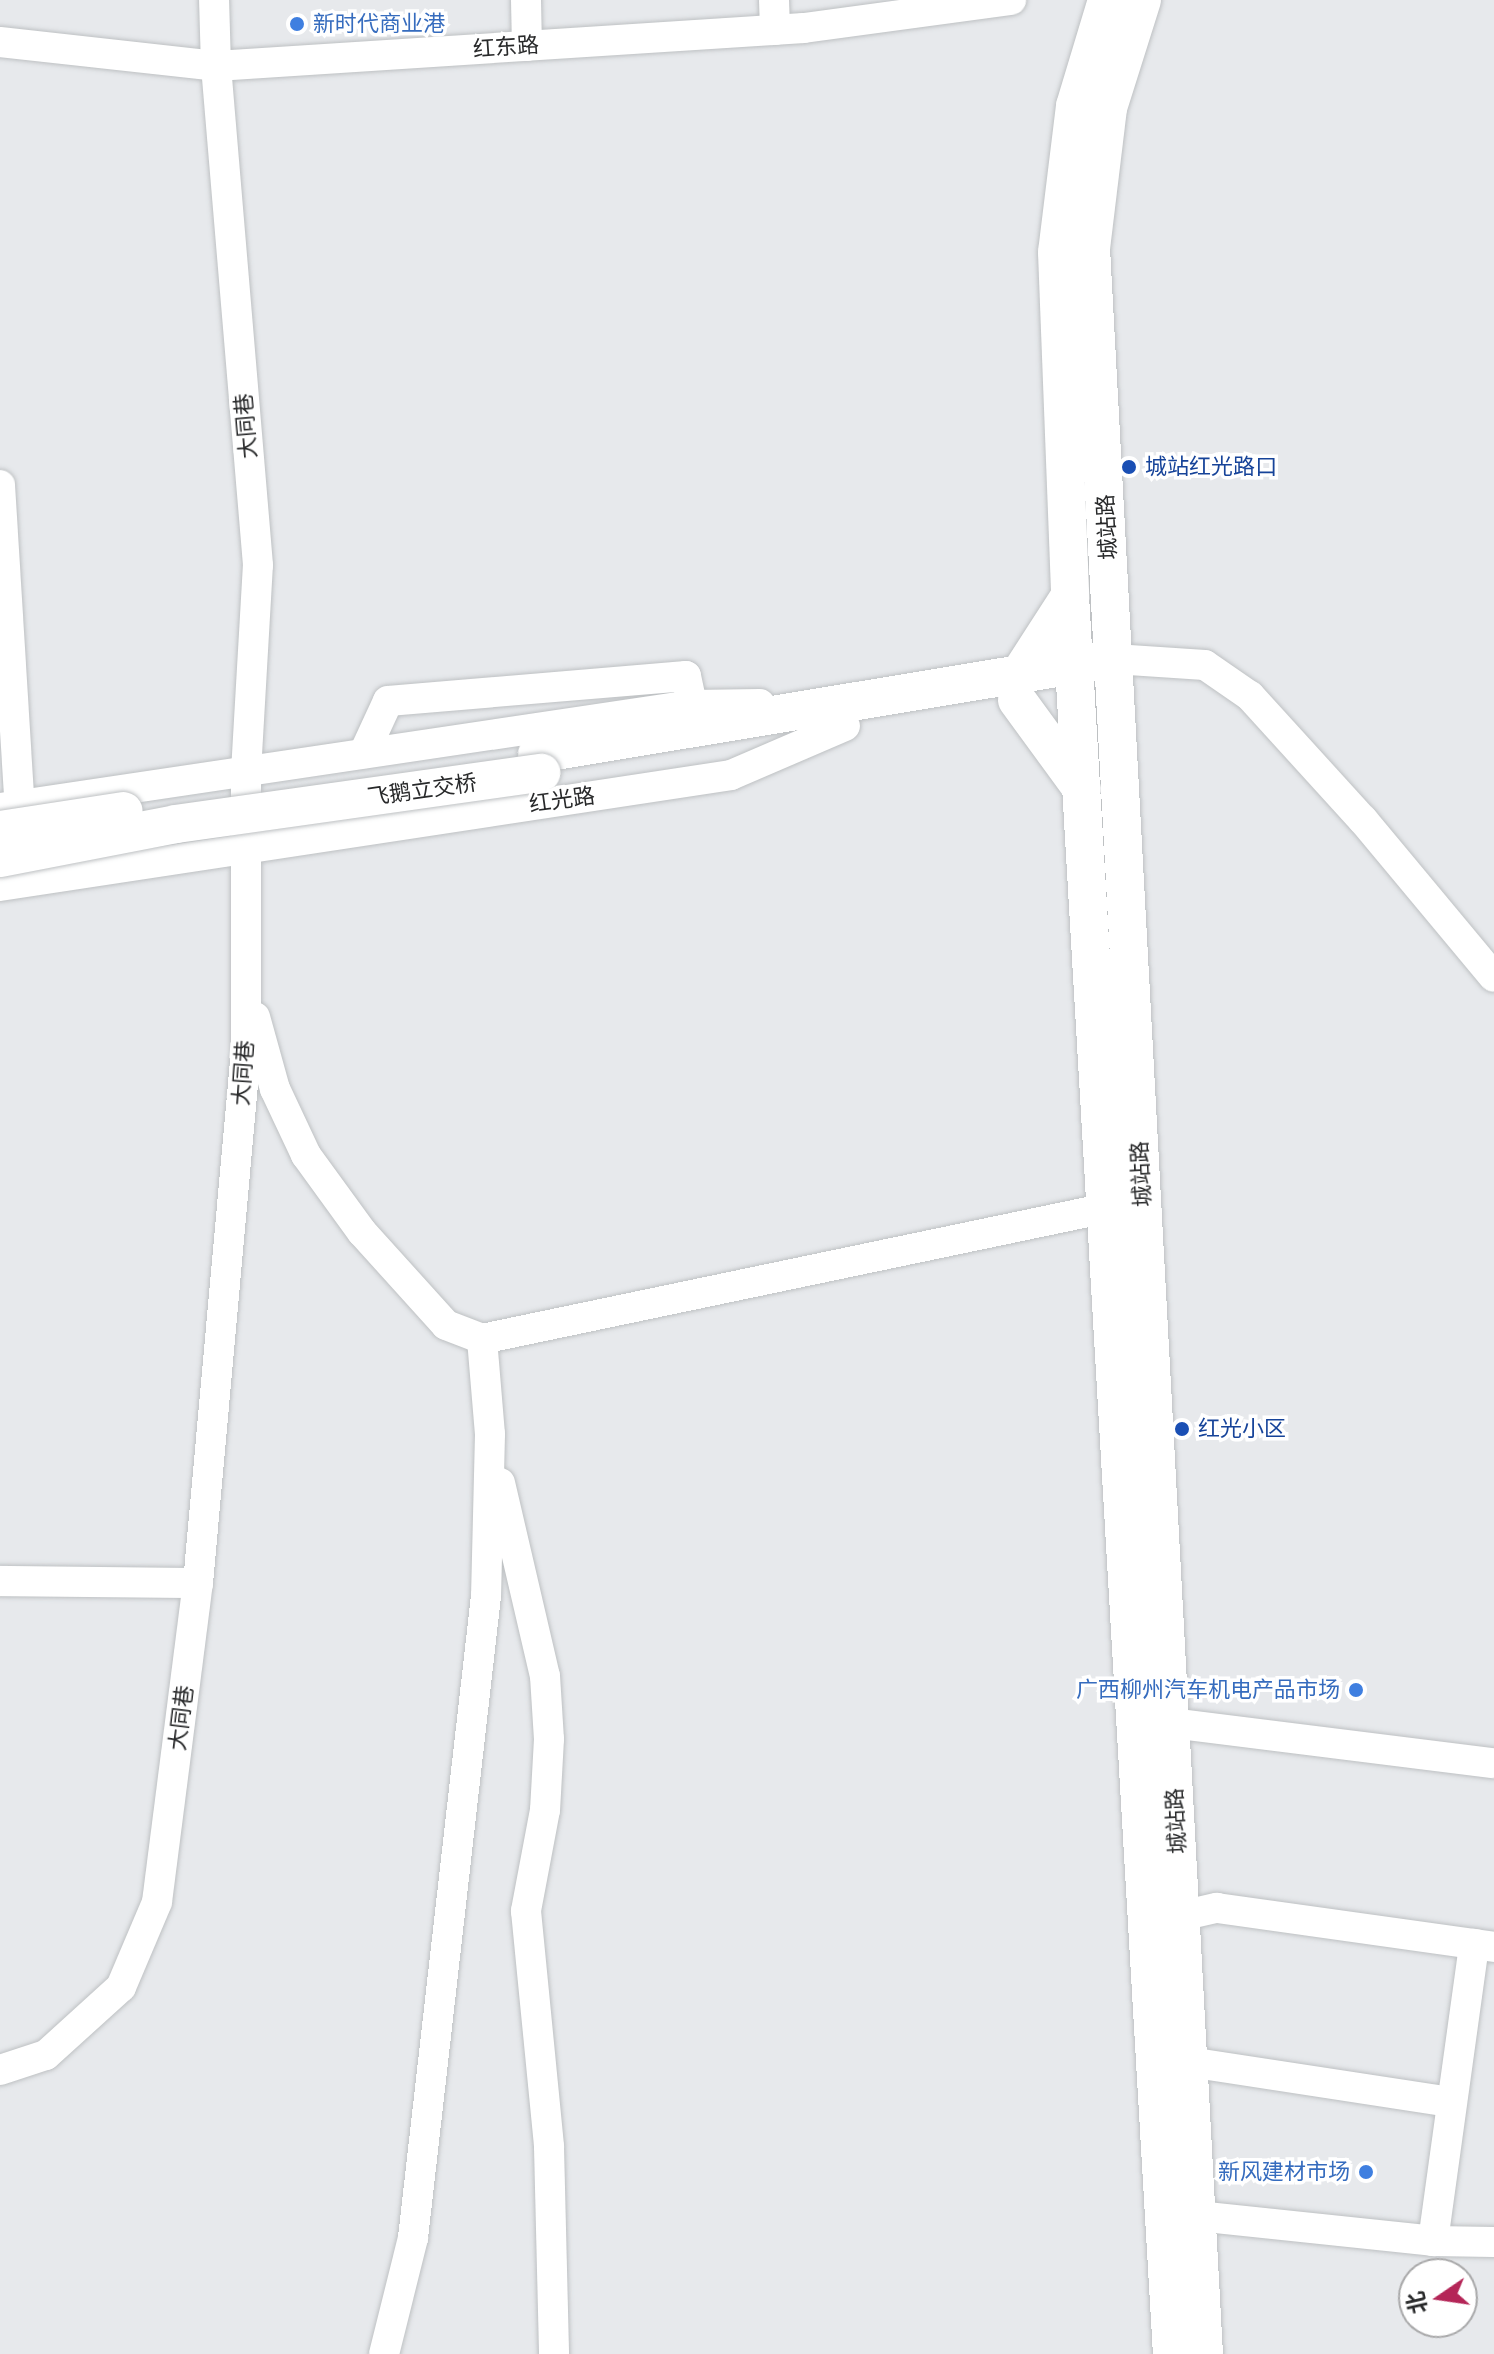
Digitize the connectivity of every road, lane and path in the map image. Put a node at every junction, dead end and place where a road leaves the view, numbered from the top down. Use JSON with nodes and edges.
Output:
{"nodes":[{"id":1,"x":214,"y":0,"type":"edge"},
{"id":2,"x":526,"y":0,"type":"edge"},
{"id":3,"x":1011,"y":0,"type":"edge"},
{"id":4,"x":1107,"y":0,"type":"edge"},
{"id":5,"x":1142,"y":0,"type":"edge"},
{"id":6,"x":774,"y":15,"type":"edge"},
{"id":7,"x":0,"y":42,"type":"edge"},
{"id":8,"x":527,"y":46,"type":"junction"},
{"id":9,"x":216,"y":66,"type":"junction"},
{"id":10,"x":0,"y":485,"type":"edge"},
{"id":11,"x":1070,"y":596,"type":"junction"},
{"id":12,"x":1114,"y":672,"type":"junction"},
{"id":13,"x":1075,"y":678,"type":"junction"},
{"id":14,"x":1018,"y":687,"type":"junction"},
{"id":15,"x":692,"y":705,"type":"junction"},
{"id":16,"x":844,"y":715,"type":"junction"},
{"id":17,"x":364,"y":753,"type":"junction"},
{"id":18,"x":246,"y":772,"type":"junction"},
{"id":19,"x":1082,"y":789,"type":"junction"},
{"id":20,"x":11,"y":844,"type":"edge"},
{"id":21,"x":245,"y":847,"type":"junction"},
{"id":22,"x":1494,"y":977,"type":"edge"},
{"id":23,"x":245,"y":980,"type":"junction"},
{"id":24,"x":1107,"y":1208,"type":"junction"},
{"id":25,"x":482,"y":1339,"type":"junction"},
{"id":26,"x":490,"y":1434,"type":"junction"},
{"id":27,"x":0,"y":1581,"type":"edge"},
{"id":28,"x":198,"y":1583,"type":"junction"},
{"id":29,"x":1171,"y":1723,"type":"junction"},
{"id":30,"x":1494,"y":1763,"type":"edge"},
{"id":31,"x":1181,"y":1916,"type":"junction"},
{"id":32,"x":1484,"y":1945,"type":"edge"},
{"id":33,"x":1189,"y":2062,"type":"junction"},
{"id":34,"x":0,"y":2070,"type":"edge"},
{"id":35,"x":1451,"y":2102,"type":"junction"},
{"id":36,"x":1197,"y":2216,"type":"junction"},
{"id":37,"x":1433,"y":2241,"type":"junction"},
{"id":38,"x":1494,"y":2242,"type":"edge"},
{"id":39,"x":386,"y":2352,"type":"edge"},
{"id":40,"x":554,"y":2354,"type":"edge"},
{"id":41,"x":1172,"y":2354,"type":"edge"},
{"id":42,"x":1204,"y":2354,"type":"edge"}],
"edges":[{"from":1,"to":9,"type":"street","name":"大同巷"},
{"from":2,"to":8,"type":"street"},
{"from":3,"to":6,"type":"street","name":"红东路"},
{"from":4,"to":11,"type":"main road","name":"城站路"},
{"from":5,"to":12,"type":"main road","name":"城站路"},
{"from":6,"to":8,"type":"street","name":"红东路"},
{"from":7,"to":9,"type":"street","name":"红东路"},
{"from":8,"to":9,"type":"street","name":"红东路"},
{"from":9,"to":18,"type":"street","name":"大同巷"},
{"from":10,"to":20,"type":"street"},
{"from":11,"to":13,"type":"main road","name":"城站路"},
{"from":11,"to":14,"type":"main road"},
{"from":12,"to":13,"type":"main road","name":"红光路"},
{"from":12,"to":22,"type":"street"},
{"from":12,"to":29,"type":"main road","name":"城站路"},
{"from":13,"to":14,"type":"main road","name":"红光路"},
{"from":13,"to":19,"type":"main road","name":"城站路"},
{"from":14,"to":16,"type":"main road","name":"红光路"},
{"from":14,"to":19,"type":"main road"},
{"from":15,"to":16,"type":"street","name":"红光路"},
{"from":15,"to":17,"type":"street","name":"红光路"},
{"from":15,"to":17,"type":"street"},
{"from":16,"to":20,"type":"main road","name":"飞鹅立交桥","bridge":true},
{"from":16,"to":21,"type":"street","name":"红光路"},
{"from":17,"to":18,"type":"street","name":"红光路"},
{"from":18,"to":20,"type":"street","name":"红光路"},
{"from":18,"to":21,"type":"street","name":"大同巷"},
{"from":19,"to":24,"type":"main road","name":"城站路"},
{"from":20,"to":21,"type":"street","name":"红光路"},
{"from":21,"to":23,"type":"street","name":"大同巷"},
{"from":23,"to":25,"type":"street"},
{"from":23,"to":28,"type":"street","name":"大同巷"},
{"from":24,"to":25,"type":"street"},
{"from":24,"to":41,"type":"main road","name":"城站路"},
{"from":25,"to":26,"type":"street"},
{"from":26,"to":39,"type":"street"},
{"from":26,"to":40,"type":"street"},
{"from":27,"to":28,"type":"street"},
{"from":28,"to":34,"type":"street","name":"大同巷"},
{"from":29,"to":30,"type":"street"},
{"from":29,"to":31,"type":"main road","name":"城站路"},
{"from":31,"to":32,"type":"street"},
{"from":31,"to":33,"type":"main road","name":"城站路"},
{"from":32,"to":35,"type":"street"},
{"from":33,"to":35,"type":"street"},
{"from":33,"to":36,"type":"main road","name":"城站路"},
{"from":35,"to":37,"type":"street"},
{"from":36,"to":37,"type":"street"},
{"from":36,"to":42,"type":"main road","name":"城站路"},
{"from":37,"to":38,"type":"street"}]}
